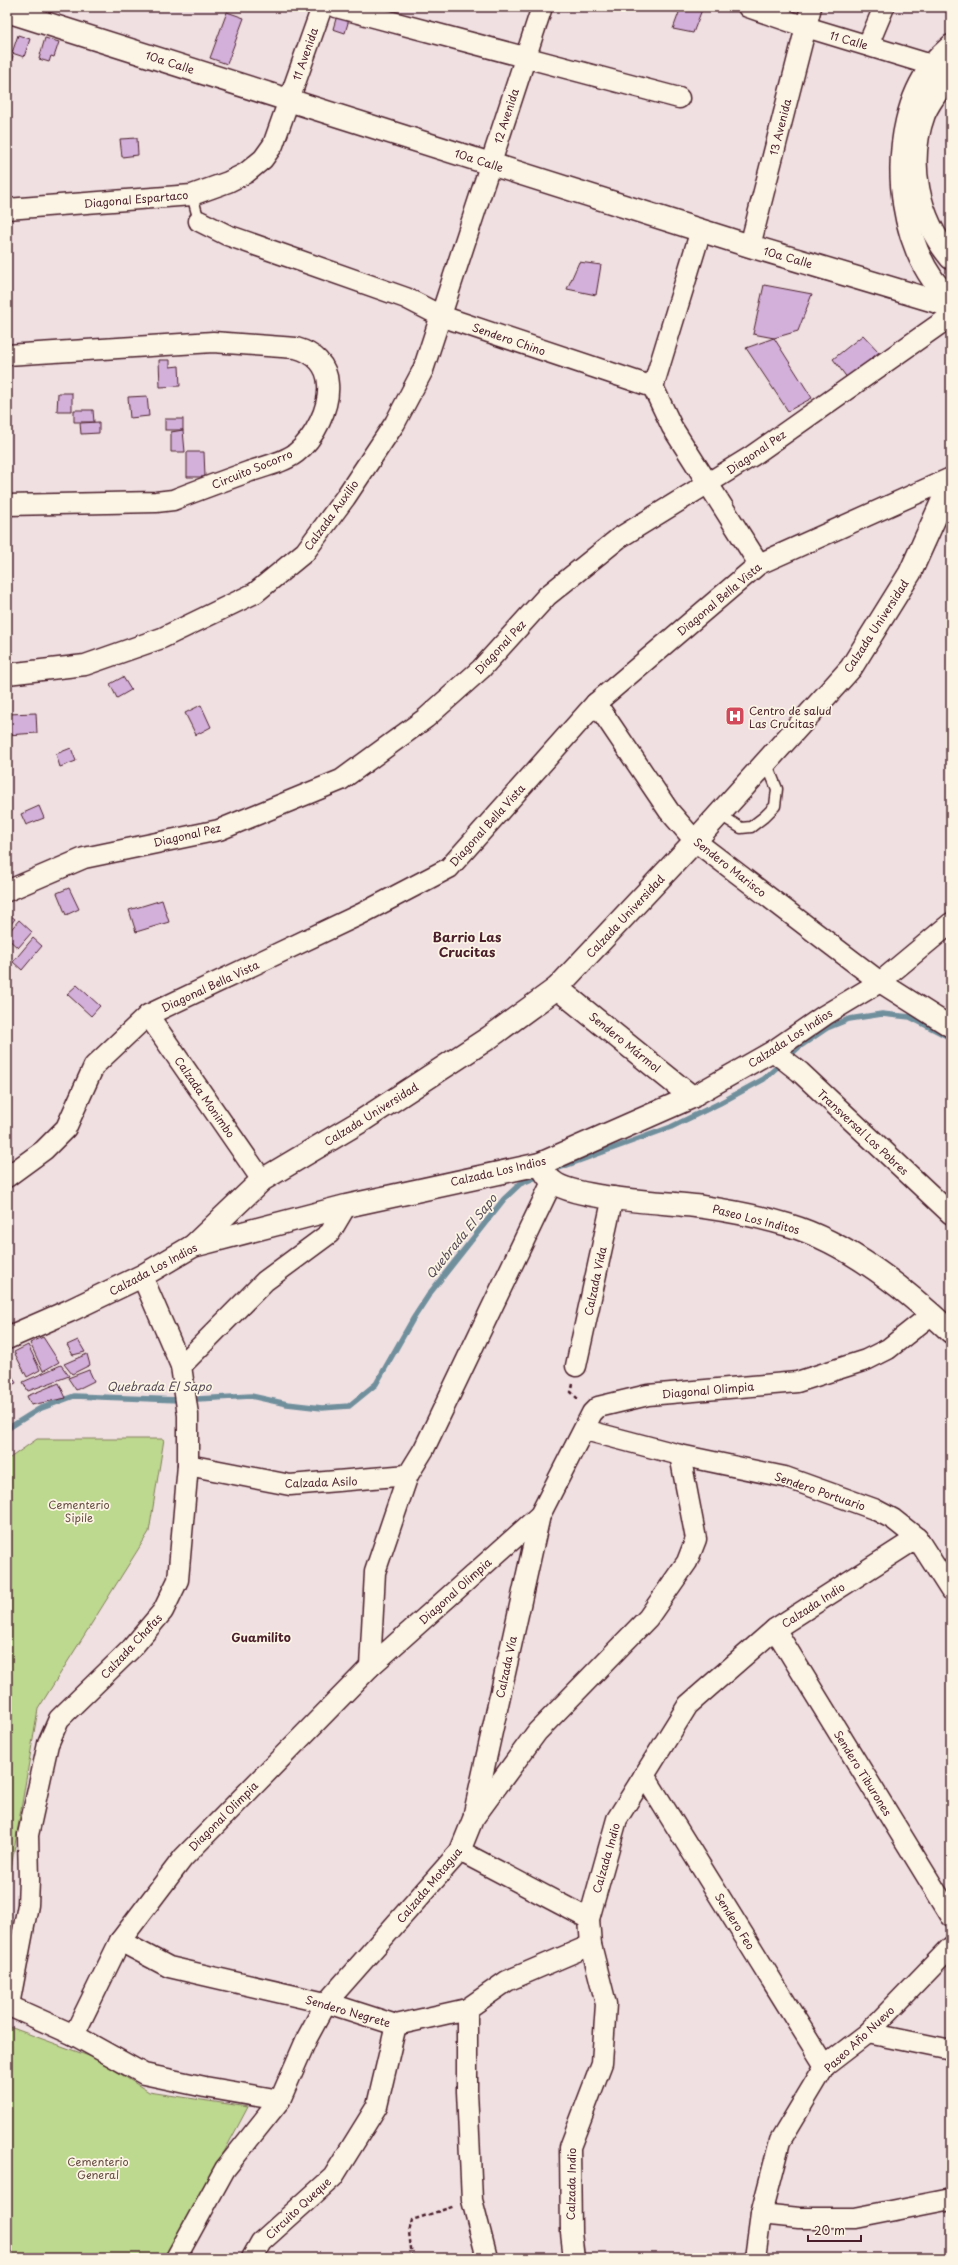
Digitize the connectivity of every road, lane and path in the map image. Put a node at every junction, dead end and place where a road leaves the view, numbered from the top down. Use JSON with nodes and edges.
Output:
{"nodes":[{"id":1,"x":322,"y":7,"type":"edge"},
{"id":2,"x":336,"y":7,"type":"edge"},
{"id":3,"x":542,"y":7,"type":"edge"},
{"id":4,"x":748,"y":7,"type":"edge"},
{"id":5,"x":811,"y":7,"type":"edge"},
{"id":6,"x":884,"y":7,"type":"edge"},
{"id":7,"x":7,"y":11,"type":"edge"},
{"id":8,"x":806,"y":27,"type":"junction"},
{"id":9,"x":868,"y":45,"type":"junction"},
{"id":10,"x":951,"y":46,"type":"edge"},
{"id":11,"x":524,"y":58,"type":"junction"},
{"id":12,"x":945,"y":69,"type":"edge"},
{"id":13,"x":679,"y":98,"type":"dead end"},
{"id":14,"x":289,"y":100,"type":"junction"},
{"id":15,"x":491,"y":164,"type":"junction"},
{"id":16,"x":192,"y":195,"type":"junction"},
{"id":17,"x":7,"y":209,"type":"edge"},
{"id":18,"x":199,"y":220,"type":"joint"},
{"id":19,"x":701,"y":230,"type":"junction"},
{"id":20,"x":750,"y":246,"type":"junction"},
{"id":21,"x":951,"y":258,"type":"edge"},
{"id":22,"x":951,"y":300,"type":"edge"},
{"id":23,"x":951,"y":306,"type":"edge"},
{"id":24,"x":441,"y":316,"type":"junction"},
{"id":25,"x":951,"y":316,"type":"edge"},
{"id":26,"x":7,"y":355,"type":"edge"},
{"id":27,"x":653,"y":387,"type":"junction"},
{"id":28,"x":951,"y":478,"type":"edge"},
{"id":29,"x":951,"y":482,"type":"edge"},
{"id":30,"x":706,"y":484,"type":"junction"},
{"id":31,"x":7,"y":505,"type":"edge"},
{"id":32,"x":759,"y":564,"type":"junction"},
{"id":33,"x":7,"y":674,"type":"edge"},
{"id":34,"x":596,"y":704,"type":"junction"},
{"id":35,"x":766,"y":762,"type":"junction"},
{"id":36,"x":719,"y":814,"type":"junction"},
{"id":37,"x":694,"y":841,"type":"junction"},
{"id":38,"x":7,"y":891,"type":"edge"},
{"id":39,"x":951,"y":923,"type":"edge"},
{"id":40,"x":880,"y":982,"type":"junction"},
{"id":41,"x":557,"y":988,"type":"junction"},
{"id":42,"x":148,"y":1015,"type":"junction"},
{"id":43,"x":951,"y":1027,"type":"edge"},
{"id":44,"x":777,"y":1054,"type":"junction"},
{"id":45,"x":692,"y":1097,"type":"junction"},
{"id":46,"x":540,"y":1164,"type":"junction"},
{"id":47,"x":7,"y":1177,"type":"edge"},
{"id":48,"x":262,"y":1180,"type":"junction"},
{"id":49,"x":552,"y":1182,"type":"junction"},
{"id":50,"x":613,"y":1197,"type":"junction"},
{"id":51,"x":346,"y":1206,"type":"junction"},
{"id":52,"x":951,"y":1214,"type":"edge"},
{"id":53,"x":193,"y":1246,"type":"junction"},
{"id":54,"x":142,"y":1276,"type":"junction"},
{"id":55,"x":932,"y":1314,"type":"junction"},
{"id":56,"x":951,"y":1332,"type":"edge"},
{"id":57,"x":7,"y":1338,"type":"edge"},
{"id":58,"x":181,"y":1366,"type":"junction"},
{"id":59,"x":576,"y":1366,"type":"joint"},
{"id":60,"x":588,"y":1422,"type":"junction"},
{"id":61,"x":680,"y":1455,"type":"junction"},
{"id":62,"x":188,"y":1465,"type":"junction"},
{"id":63,"x":408,"y":1475,"type":"junction"},
{"id":64,"x":540,"y":1515,"type":"junction"},
{"id":65,"x":916,"y":1538,"type":"junction"},
{"id":66,"x":951,"y":1591,"type":"edge"},
{"id":67,"x":775,"y":1629,"type":"junction"},
{"id":68,"x":370,"y":1667,"type":"junction"},
{"id":69,"x":644,"y":1775,"type":"junction"},
{"id":70,"x":473,"y":1819,"type":"junction"},
{"id":71,"x":460,"y":1851,"type":"junction"},
{"id":72,"x":951,"y":1916,"type":"edge"},
{"id":73,"x":589,"y":1919,"type":"junction"},
{"id":74,"x":120,"y":1941,"type":"junction"},
{"id":75,"x":591,"y":1945,"type":"junction"},
{"id":76,"x":951,"y":1947,"type":"edge"},
{"id":77,"x":326,"y":2003,"type":"junction"},
{"id":78,"x":8,"y":2005,"type":"edge"},
{"id":79,"x":467,"y":2009,"type":"junction"},
{"id":80,"x":396,"y":2025,"type":"junction"},
{"id":81,"x":868,"y":2033,"type":"junction"},
{"id":82,"x":74,"y":2035,"type":"junction"},
{"id":83,"x":951,"y":2050,"type":"edge"},
{"id":84,"x":825,"y":2066,"type":"junction"},
{"id":85,"x":280,"y":2100,"type":"junction"},
{"id":86,"x":951,"y":2199,"type":"edge"},
{"id":87,"x":472,"y":2200,"type":"junction"},
{"id":88,"x":761,"y":2214,"type":"junction"},
{"id":89,"x":176,"y":2258,"type":"edge"},
{"id":90,"x":252,"y":2258,"type":"edge"},
{"id":91,"x":412,"y":2258,"type":"edge"},
{"id":92,"x":487,"y":2258,"type":"edge"},
{"id":93,"x":574,"y":2258,"type":"edge"},
{"id":94,"x":755,"y":2258,"type":"edge"}],
"edges":[{"from":1,"to":14,"type":"street","name":"11 Avenida"},
{"from":2,"to":11,"type":"street"},
{"from":3,"to":11,"type":"street","name":"12 Avenida"},
{"from":4,"to":8,"type":"street","name":"11 Calle"},
{"from":5,"to":8,"type":"street","name":"13 Avenida"},
{"from":6,"to":9,"type":"street"},
{"from":7,"to":14,"type":"street","name":"10a Calle"},
{"from":8,"to":9,"type":"street","name":"11 Calle"},
{"from":8,"to":20,"type":"street","name":"13 Avenida"},
{"from":9,"to":12,"type":"street","name":"11 Calle"},
{"from":10,"to":12,"type":"street"},
{"from":11,"to":13,"type":"street"},
{"from":11,"to":15,"type":"street","name":"12 Avenida"},
{"from":12,"to":21,"type":"street"},
{"from":12,"to":22,"type":"street"},
{"from":14,"to":15,"type":"street","name":"10a Calle"},
{"from":14,"to":16,"type":"street","name":"Diagonal Espartaco"},
{"from":15,"to":19,"type":"street","name":"10a Calle"},
{"from":15,"to":24,"type":"street","name":"12 Avenida"},
{"from":16,"to":17,"type":"street","name":"Diagonal Espartaco"},
{"from":16,"to":18,"type":"lane","name":"Sendero Chino"},
{"from":18,"to":24,"type":"street","name":"Sendero Chino"},
{"from":19,"to":20,"type":"street","name":"10a Calle"},
{"from":19,"to":27,"type":"street"},
{"from":20,"to":23,"type":"street","name":"10a Calle"},
{"from":24,"to":27,"type":"street","name":"Sendero Chino"},
{"from":24,"to":33,"type":"street","name":"Calzada Auxilio"},
{"from":25,"to":30,"type":"street","name":"Diagonal Pez"},
{"from":26,"to":31,"type":"street","name":"Circuito Socorro"},
{"from":27,"to":30,"type":"street"},
{"from":28,"to":32,"type":"street","name":"Diagonal Bella Vista"},
{"from":29,"to":35,"type":"street","name":"Calzada Universidad"},
{"from":30,"to":32,"type":"street"},
{"from":30,"to":38,"type":"street","name":"Diagonal Pez"},
{"from":32,"to":34,"type":"street","name":"Diagonal Bella Vista"},
{"from":34,"to":37,"type":"street","name":"Sendero Marisco"},
{"from":34,"to":42,"type":"street","name":"Diagonal Bella Vista"},
{"from":35,"to":36,"type":"street","name":"Calzada Universidad"},
{"from":35,"to":36,"type":"lane"},
{"from":36,"to":37,"type":"street","name":"Calzada Universidad"},
{"from":37,"to":40,"type":"street","name":"Sendero Marisco"},
{"from":37,"to":41,"type":"street","name":"Calzada Universidad"},
{"from":39,"to":40,"type":"street","name":"Calzada Los Indios"},
{"from":40,"to":43,"type":"street","name":"Sendero Marisco"},
{"from":40,"to":44,"type":"street","name":"Calzada Los Indios"},
{"from":41,"to":45,"type":"street","name":"Sendero Mármol"},
{"from":41,"to":48,"type":"street","name":"Calzada Universidad"},
{"from":42,"to":47,"type":"street","name":"Diagonal Bella Vista"},
{"from":42,"to":48,"type":"street","name":"Calzada Monimbo"},
{"from":44,"to":45,"type":"street","name":"Calzada Los Indios"},
{"from":44,"to":52,"type":"street","name":"Transversal Los Pobres"},
{"from":45,"to":46,"type":"street","name":"Calzada Los Indios"},
{"from":46,"to":49,"type":"street"},
{"from":46,"to":51,"type":"street","name":"Calzada Los Indios"},
{"from":48,"to":53,"type":"street","name":"Calzada Universidad"},
{"from":49,"to":50,"type":"street","name":"Paseo Los Inditos"},
{"from":49,"to":63,"type":"street"},
{"from":50,"to":55,"type":"street","name":"Paseo Los Inditos"},
{"from":50,"to":59,"type":"street","name":"Calzada Vida"},
{"from":51,"to":53,"type":"street","name":"Calzada Los Indios"},
{"from":51,"to":58,"type":"street"},
{"from":53,"to":54,"type":"street","name":"Calzada Los Indios"},
{"from":54,"to":57,"type":"street","name":"Calzada Los Indios"},
{"from":54,"to":58,"type":"street","name":"Calzada Chafas"},
{"from":55,"to":56,"type":"street","name":"Paseo Los Inditos"},
{"from":55,"to":60,"type":"street","name":"Diagonal Olimpia"},
{"from":58,"to":62,"type":"street","name":"Calzada Chafas"},
{"from":59,"to":60,"type":"path"},
{"from":60,"to":61,"type":"street","name":"Sendero Portuario"},
{"from":60,"to":64,"type":"street","name":"Diagonal Olimpia"},
{"from":61,"to":65,"type":"street","name":"Sendero Portuario"},
{"from":61,"to":70,"type":"street","name":"Calzada Motagua"},
{"from":62,"to":63,"type":"street","name":"Calzada Asilo"},
{"from":62,"to":78,"type":"street","name":"Calzada Chafas"},
{"from":63,"to":68,"type":"street"},
{"from":64,"to":68,"type":"street","name":"Diagonal Olimpia"},
{"from":64,"to":70,"type":"street","name":"Calzada Vía"},
{"from":65,"to":66,"type":"street","name":"Sendero Portuario"},
{"from":65,"to":67,"type":"street","name":"Calzada Indio"},
{"from":67,"to":69,"type":"street","name":"Calzada Indio"},
{"from":67,"to":72,"type":"street","name":"Sendero Tiburones"},
{"from":68,"to":74,"type":"street","name":"Diagonal Olimpia"},
{"from":69,"to":73,"type":"street","name":"Calzada Indio"},
{"from":69,"to":84,"type":"street","name":"Sendero Feo"},
{"from":70,"to":71,"type":"street","name":"Calzada Motagua"},
{"from":71,"to":73,"type":"street"},
{"from":71,"to":77,"type":"street","name":"Calzada Motagua"},
{"from":73,"to":75,"type":"street","name":"Calzada Indio"},
{"from":74,"to":77,"type":"street","name":"Sendero Negrete"},
{"from":74,"to":82,"type":"street","name":"Diagonal Olimpia"},
{"from":75,"to":79,"type":"street","name":"Sendero Negrete"},
{"from":75,"to":93,"type":"street","name":"Calzada Indio"},
{"from":76,"to":81,"type":"street","name":"Paseo Año Nuevo"},
{"from":77,"to":80,"type":"street","name":"Sendero Negrete"},
{"from":77,"to":85,"type":"street","name":"Calzada Motagua"},
{"from":78,"to":82,"type":"street"},
{"from":79,"to":80,"type":"street","name":"Sendero Negrete"},
{"from":79,"to":87,"type":"street"},
{"from":80,"to":90,"type":"street","name":"Circuito Queque"},
{"from":81,"to":83,"type":"street"},
{"from":81,"to":84,"type":"street","name":"Paseo Año Nuevo"},
{"from":82,"to":85,"type":"street"},
{"from":84,"to":88,"type":"street","name":"Paseo Año Nuevo"},
{"from":85,"to":89,"type":"street","name":"Calzada Motagua"},
{"from":86,"to":88,"type":"street"},
{"from":87,"to":91,"type":"path"},
{"from":87,"to":92,"type":"street"},
{"from":88,"to":94,"type":"street","name":"Paseo Año Nuevo"}]}
